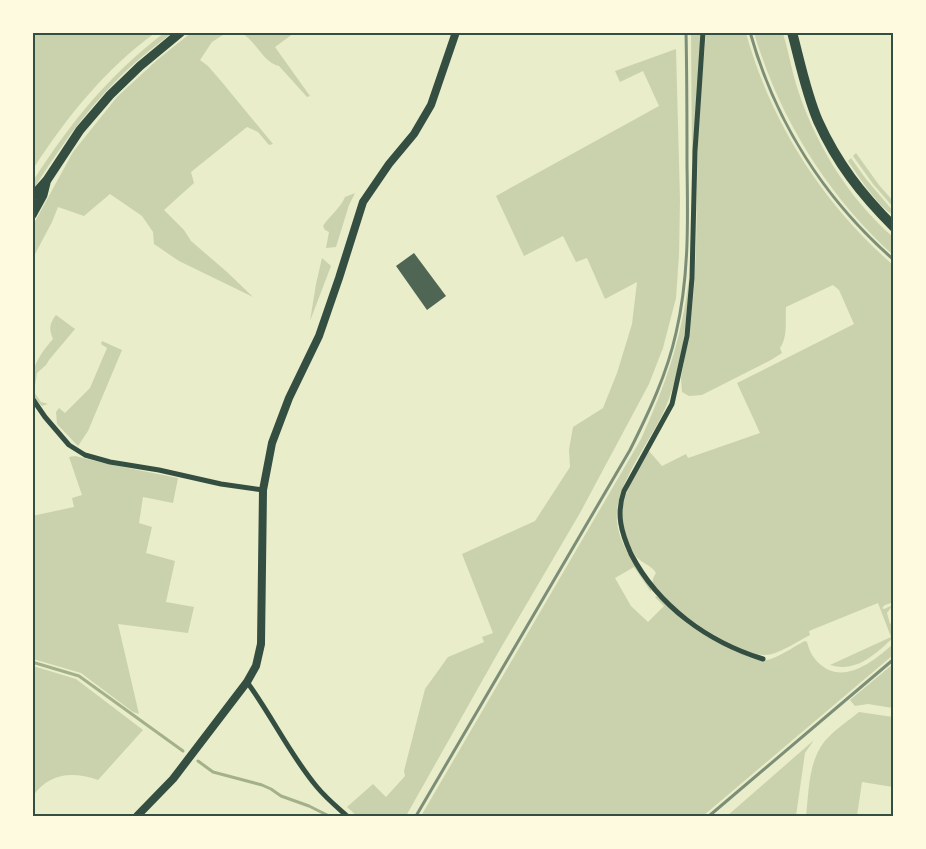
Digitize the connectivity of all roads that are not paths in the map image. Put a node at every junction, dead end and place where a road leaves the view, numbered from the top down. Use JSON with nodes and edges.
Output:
{"nodes":[{"id":1,"x":181,"y":32,"type":"edge"},
{"id":2,"x":456,"y":32,"type":"edge"},
{"id":3,"x":703,"y":32,"type":"edge"},
{"id":4,"x":792,"y":32,"type":"edge"},
{"id":5,"x":47,"y":180,"type":"junction"},
{"id":6,"x":32,"y":197,"type":"edge"},
{"id":7,"x":32,"y":215,"type":"edge"},
{"id":8,"x":894,"y":227,"type":"edge"},
{"id":9,"x":32,"y":398,"type":"edge"},
{"id":10,"x":262,"y":490,"type":"junction"},
{"id":11,"x":763,"y":659,"type":"dead end"},
{"id":12,"x":247,"y":682,"type":"junction"},
{"id":13,"x":137,"y":816,"type":"edge"},
{"id":14,"x":347,"y":816,"type":"edge"}],
"edges":[{"from":1,"to":5,"type":"main road"},
{"from":2,"to":10,"type":"street"},
{"from":3,"to":11,"type":"street"},
{"from":4,"to":8,"type":"main road"},
{"from":5,"to":6,"type":"main road"},
{"from":5,"to":7,"type":"main road"},
{"from":9,"to":10,"type":"street"},
{"from":10,"to":12,"type":"street"},
{"from":12,"to":13,"type":"street"},
{"from":12,"to":14,"type":"street"}]}
